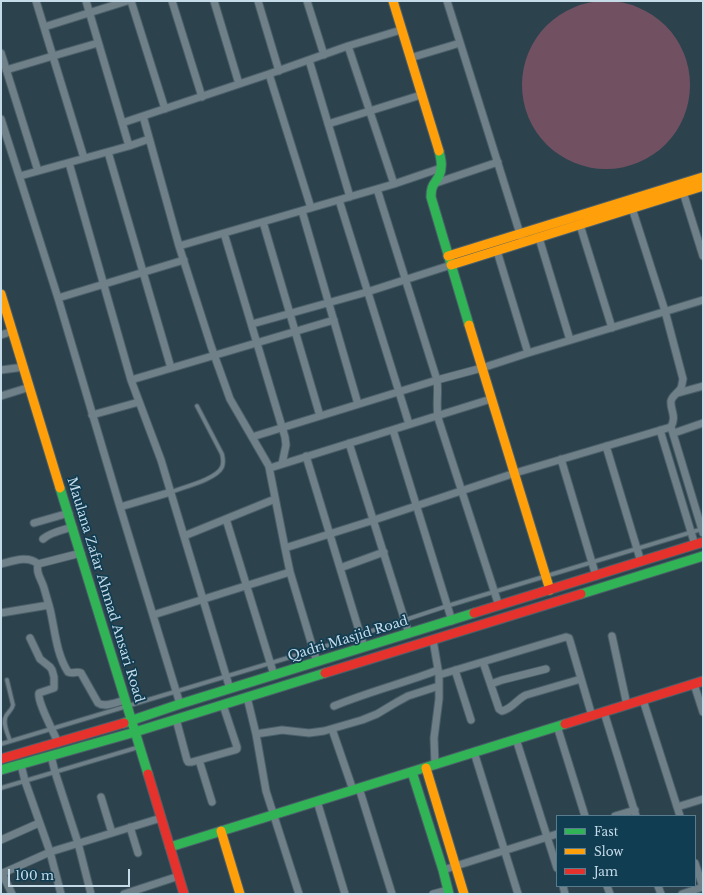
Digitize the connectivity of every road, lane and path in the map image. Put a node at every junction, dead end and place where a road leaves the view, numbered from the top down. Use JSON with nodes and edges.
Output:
{"nodes":[{"id":1,"x":36,"y":1,"type":"edge"},
{"id":2,"x":86,"y":1,"type":"edge"},
{"id":3,"x":127,"y":1,"type":"edge"},
{"id":4,"x":131,"y":1,"type":"edge"},
{"id":5,"x":172,"y":1,"type":"edge"},
{"id":6,"x":214,"y":1,"type":"edge"},
{"id":7,"x":258,"y":1,"type":"edge"},
{"id":8,"x":308,"y":1,"type":"edge"},
{"id":9,"x":393,"y":1,"type":"edge"},
{"id":10,"x":447,"y":1,"type":"edge"},
{"id":11,"x":89,"y":13,"type":"junction"},
{"id":12,"x":44,"y":27,"type":"junction"},
{"id":13,"x":401,"y":30,"type":"junction"},
{"id":14,"x":98,"y":43,"type":"junction"},
{"id":15,"x":460,"y":43,"type":"junction"},
{"id":16,"x":348,"y":46,"type":"junction"},
{"id":17,"x":1,"y":53,"type":"edge"},
{"id":18,"x":324,"y":55,"type":"junction"},
{"id":19,"x":53,"y":56,"type":"junction"},
{"id":20,"x":410,"y":58,"type":"junction"},
{"id":21,"x":309,"y":60,"type":"junction"},
{"id":22,"x":6,"y":70,"type":"junction"},
{"id":23,"x":279,"y":71,"type":"junction"},
{"id":24,"x":269,"y":74,"type":"junction"},
{"id":25,"x":239,"y":84,"type":"junction"},
{"id":26,"x":422,"y":95,"type":"junction"},
{"id":27,"x":202,"y":97,"type":"junction"},
{"id":28,"x":165,"y":109,"type":"junction"},
{"id":29,"x":370,"y":111,"type":"junction"},
{"id":30,"x":143,"y":116,"type":"junction"},
{"id":31,"x":1,"y":119,"type":"edge"},
{"id":32,"x":122,"y":123,"type":"junction"},
{"id":33,"x":328,"y":124,"type":"junction"},
{"id":34,"x":149,"y":139,"type":"junction"},
{"id":35,"x":129,"y":146,"type":"junction"},
{"id":36,"x":108,"y":152,"type":"junction"},
{"id":37,"x":84,"y":158,"type":"junction"},
{"id":38,"x":498,"y":162,"type":"junction"},
{"id":39,"x":68,"y":163,"type":"junction"},
{"id":40,"x":441,"y":168,"type":"junction"},
{"id":41,"x":38,"y":171,"type":"junction"},
{"id":42,"x":20,"y":176,"type":"junction"},
{"id":43,"x":703,"y":177,"type":"edge"},
{"id":44,"x":394,"y":184,"type":"junction"},
{"id":45,"x":433,"y":184,"type":"junction"},
{"id":46,"x":703,"y":186,"type":"edge"},
{"id":47,"x":378,"y":189,"type":"junction"},
{"id":48,"x":683,"y":192,"type":"junction"},
{"id":49,"x":350,"y":197,"type":"junction"},
{"id":50,"x":339,"y":200,"type":"junction"},
{"id":51,"x":631,"y":204,"type":"junction"},
{"id":52,"x":311,"y":208,"type":"junction"},
{"id":53,"x":302,"y":211,"type":"junction"},
{"id":54,"x":263,"y":222,"type":"junction"},
{"id":55,"x":580,"y":225,"type":"junction"},
{"id":56,"x":224,"y":233,"type":"junction"},
{"id":57,"x":520,"y":233,"type":"junction"},
{"id":58,"x":539,"y":238,"type":"junction"},
{"id":59,"x":523,"y":243,"type":"junction"},
{"id":60,"x":179,"y":246,"type":"junction"},
{"id":61,"x":497,"y":251,"type":"junction"},
{"id":62,"x":703,"y":256,"type":"edge"},
{"id":63,"x":184,"y":260,"type":"junction"},
{"id":64,"x":450,"y":261,"type":"junction"},
{"id":65,"x":143,"y":272,"type":"junction"},
{"id":66,"x":405,"y":279,"type":"junction"},
{"id":67,"x":103,"y":284,"type":"junction"},
{"id":68,"x":367,"y":292,"type":"junction"},
{"id":69,"x":1,"y":294,"type":"edge"},
{"id":70,"x":58,"y":298,"type":"junction"},
{"id":71,"x":703,"y":300,"type":"edge"},
{"id":72,"x":329,"y":302,"type":"junction"},
{"id":73,"x":665,"y":311,"type":"junction"},
{"id":74,"x":290,"y":313,"type":"junction"},
{"id":75,"x":334,"y":320,"type":"junction"},
{"id":76,"x":252,"y":324,"type":"junction"},
{"id":77,"x":612,"y":328,"type":"junction"},
{"id":78,"x":13,"y":331,"type":"junction"},
{"id":79,"x":295,"y":332,"type":"junction"},
{"id":80,"x":1,"y":334,"type":"edge"},
{"id":81,"x":570,"y":340,"type":"junction"},
{"id":82,"x":257,"y":343,"type":"junction"},
{"id":83,"x":528,"y":353,"type":"junction"},
{"id":84,"x":214,"y":355,"type":"junction"},
{"id":85,"x":24,"y":367,"type":"junction"},
{"id":86,"x":171,"y":368,"type":"junction"},
{"id":87,"x":482,"y":368,"type":"junction"},
{"id":88,"x":1,"y":370,"type":"edge"},
{"id":89,"x":131,"y":380,"type":"junction"},
{"id":90,"x":438,"y":380,"type":"junction"},
{"id":91,"x":703,"y":386,"type":"edge"},
{"id":92,"x":30,"y":387,"type":"junction"},
{"id":93,"x":399,"y":392,"type":"junction"},
{"id":94,"x":678,"y":393,"type":"junction"},
{"id":95,"x":1,"y":396,"type":"edge"},
{"id":96,"x":491,"y":399,"type":"junction"},
{"id":97,"x":139,"y":402,"type":"junction"},
{"id":98,"x":358,"y":404,"type":"junction"},
{"id":99,"x":197,"y":406,"type":"dead end"},
{"id":100,"x":92,"y":415,"type":"junction"},
{"id":101,"x":320,"y":416,"type":"junction"},
{"id":102,"x":437,"y":416,"type":"junction"},
{"id":103,"x":703,"y":423,"type":"edge"},
{"id":104,"x":409,"y":424,"type":"junction"},
{"id":105,"x":282,"y":427,"type":"junction"},
{"id":106,"x":393,"y":430,"type":"junction"},
{"id":107,"x":660,"y":430,"type":"junction"},
{"id":108,"x":672,"y":430,"type":"junction"},
{"id":109,"x":252,"y":437,"type":"junction"},
{"id":110,"x":349,"y":443,"type":"junction"},
{"id":111,"x":606,"y":446,"type":"junction"},
{"id":112,"x":306,"y":456,"type":"junction"},
{"id":113,"x":561,"y":459,"type":"junction"},
{"id":114,"x":282,"y":464,"type":"junction"},
{"id":115,"x":269,"y":466,"type":"junction"},
{"id":116,"x":515,"y":472,"type":"junction"},
{"id":117,"x":461,"y":491,"type":"junction"},
{"id":118,"x":171,"y":492,"type":"junction"},
{"id":119,"x":275,"y":499,"type":"junction"},
{"id":120,"x":416,"y":506,"type":"junction"},
{"id":121,"x":120,"y":507,"type":"junction"},
{"id":122,"x":69,"y":513,"type":"junction"},
{"id":123,"x":226,"y":519,"type":"junction"},
{"id":124,"x":374,"y":520,"type":"junction"},
{"id":125,"x":34,"y":523,"type":"dead end"},
{"id":126,"x":73,"y":527,"type":"junction"},
{"id":127,"x":703,"y":530,"type":"edge"},
{"id":128,"x":691,"y":532,"type":"junction"},
{"id":129,"x":330,"y":534,"type":"junction"},
{"id":130,"x":184,"y":536,"type":"junction"},
{"id":131,"x":43,"y":539,"type":"dead end"},
{"id":132,"x":699,"y":543,"type":"edge"},
{"id":133,"x":285,"y":548,"type":"junction"},
{"id":134,"x":637,"y":549,"type":"junction"},
{"id":135,"x":384,"y":552,"type":"junction"},
{"id":136,"x":80,"y":553,"type":"junction"},
{"id":137,"x":703,"y":556,"type":"edge"},
{"id":138,"x":641,"y":562,"type":"junction"},
{"id":139,"x":592,"y":563,"type":"junction"},
{"id":140,"x":1,"y":564,"type":"edge"},
{"id":141,"x":38,"y":564,"type":"junction"},
{"id":142,"x":340,"y":568,"type":"junction"},
{"id":143,"x":290,"y":572,"type":"junction"},
{"id":144,"x":546,"y":576,"type":"junction"},
{"id":145,"x":596,"y":576,"type":"junction"},
{"id":146,"x":246,"y":586,"type":"junction"},
{"id":147,"x":550,"y":590,"type":"junction"},
{"id":148,"x":494,"y":592,"type":"junction"},
{"id":149,"x":203,"y":599,"type":"junction"},
{"id":150,"x":48,"y":605,"type":"junction"},
{"id":151,"x":447,"y":606,"type":"junction"},
{"id":152,"x":498,"y":606,"type":"junction"},
{"id":153,"x":1,"y":612,"type":"edge"},
{"id":154,"x":153,"y":615,"type":"junction"},
{"id":155,"x":405,"y":620,"type":"junction"},
{"id":156,"x":452,"y":621,"type":"junction"},
{"id":157,"x":360,"y":634,"type":"junction"},
{"id":158,"x":409,"y":634,"type":"junction"},
{"id":159,"x":612,"y":636,"type":"dead end"},
{"id":160,"x":30,"y":638,"type":"dead end"},
{"id":161,"x":433,"y":640,"type":"junction"},
{"id":162,"x":364,"y":648,"type":"junction"},
{"id":163,"x":314,"y":650,"type":"junction"},
{"id":164,"x":317,"y":662,"type":"junction"},
{"id":165,"x":483,"y":662,"type":"junction"},
{"id":166,"x":270,"y":663,"type":"junction"},
{"id":167,"x":546,"y":669,"type":"dead end"},
{"id":168,"x":455,"y":670,"type":"junction"},
{"id":169,"x":439,"y":673,"type":"junction"},
{"id":170,"x":274,"y":675,"type":"junction"},
{"id":171,"x":226,"y":676,"type":"junction"},
{"id":172,"x":581,"y":679,"type":"junction"},
{"id":173,"x":7,"y":680,"type":"dead end"},
{"id":174,"x":699,"y":682,"type":"edge"},
{"id":175,"x":491,"y":684,"type":"junction"},
{"id":176,"x":439,"y":686,"type":"junction"},
{"id":177,"x":230,"y":689,"type":"junction"},
{"id":178,"x":176,"y":691,"type":"junction"},
{"id":179,"x":247,"y":697,"type":"junction"},
{"id":180,"x":643,"y":700,"type":"junction"},
{"id":181,"x":126,"y":703,"type":"junction"},
{"id":182,"x":180,"y":704,"type":"junction"},
{"id":183,"x":223,"y":705,"type":"junction"},
{"id":184,"x":627,"y":705,"type":"junction"},
{"id":185,"x":334,"y":706,"type":"dead end"},
{"id":186,"x":604,"y":712,"type":"junction"},
{"id":187,"x":703,"y":712,"type":"edge"},
{"id":188,"x":592,"y":716,"type":"junction"},
{"id":189,"x":176,"y":719,"type":"junction"},
{"id":190,"x":471,"y":720,"type":"dead end"},
{"id":191,"x":132,"y":721,"type":"junction"},
{"id":192,"x":557,"y":726,"type":"junction"},
{"id":193,"x":52,"y":728,"type":"junction"},
{"id":194,"x":332,"y":728,"type":"junction"},
{"id":195,"x":135,"y":732,"type":"junction"},
{"id":196,"x":256,"y":734,"type":"junction"},
{"id":197,"x":516,"y":739,"type":"junction"},
{"id":198,"x":10,"y":741,"type":"junction"},
{"id":199,"x":58,"y":743,"type":"junction"},
{"id":200,"x":1,"y":744,"type":"edge"},
{"id":201,"x":140,"y":746,"type":"junction"},
{"id":202,"x":474,"y":752,"type":"junction"},
{"id":203,"x":51,"y":756,"type":"junction"},
{"id":204,"x":1,"y":759,"type":"edge"},
{"id":205,"x":199,"y":760,"type":"junction"},
{"id":206,"x":435,"y":764,"type":"junction"},
{"id":207,"x":21,"y":765,"type":"junction"},
{"id":208,"x":426,"y":768,"type":"junction"},
{"id":209,"x":1,"y":770,"type":"edge"},
{"id":210,"x":55,"y":772,"type":"junction"},
{"id":211,"x":412,"y":772,"type":"junction"},
{"id":212,"x":25,"y":781,"type":"junction"},
{"id":213,"x":1,"y":788,"type":"edge"},
{"id":214,"x":356,"y":789,"type":"junction"},
{"id":215,"x":101,"y":797,"type":"dead end"},
{"id":216,"x":703,"y":799,"type":"edge"},
{"id":217,"x":317,"y":801,"type":"junction"},
{"id":218,"x":212,"y":802,"type":"dead end"},
{"id":219,"x":677,"y":807,"type":"junction"},
{"id":220,"x":635,"y":813,"type":"edge"},
{"id":221,"x":274,"y":815,"type":"junction"},
{"id":222,"x":585,"y":815,"type":"edge"},
{"id":223,"x":622,"y":815,"type":"edge"},
{"id":224,"x":680,"y":815,"type":"edge"},
{"id":225,"x":161,"y":818,"type":"junction"},
{"id":226,"x":40,"y":824,"type":"junction"},
{"id":227,"x":130,"y":827,"type":"junction"},
{"id":228,"x":221,"y":831,"type":"junction"},
{"id":229,"x":112,"y":833,"type":"junction"},
{"id":230,"x":556,"y":834,"type":"edge"},
{"id":231,"x":547,"y":837,"type":"junction"},
{"id":232,"x":1,"y":840,"type":"edge"},
{"id":233,"x":78,"y":843,"type":"junction"},
{"id":234,"x":170,"y":847,"type":"junction"},
{"id":235,"x":505,"y":851,"type":"junction"},
{"id":236,"x":50,"y":852,"type":"junction"},
{"id":237,"x":138,"y":853,"type":"dead end"},
{"id":238,"x":556,"y":865,"type":"edge"},
{"id":239,"x":455,"y":866,"type":"junction"},
{"id":240,"x":696,"y":866,"type":"edge"},
{"id":241,"x":443,"y":870,"type":"junction"},
{"id":242,"x":1,"y":874,"type":"edge"},
{"id":243,"x":179,"y":876,"type":"junction"},
{"id":244,"x":703,"y":887,"type":"edge"},
{"id":245,"x":448,"y":892,"type":"edge"},
{"id":246,"x":129,"y":893,"type":"edge"},
{"id":247,"x":12,"y":894,"type":"edge"},
{"id":248,"x":61,"y":894,"type":"edge"},
{"id":249,"x":91,"y":894,"type":"edge"},
{"id":250,"x":184,"y":894,"type":"edge"},
{"id":251,"x":240,"y":894,"type":"edge"},
{"id":252,"x":299,"y":894,"type":"edge"},
{"id":253,"x":345,"y":894,"type":"edge"},
{"id":254,"x":392,"y":894,"type":"edge"},
{"id":255,"x":433,"y":894,"type":"edge"},
{"id":256,"x":464,"y":894,"type":"edge"},
{"id":257,"x":518,"y":894,"type":"edge"},
{"id":258,"x":682,"y":894,"type":"edge"}],
"edges":[{"from":1,"to":12,"type":"street"},
{"from":2,"to":11,"type":"street"},
{"from":3,"to":11,"type":"street"},
{"from":4,"to":28,"type":"street"},
{"from":5,"to":27,"type":"street"},
{"from":6,"to":25,"type":"street"},
{"from":7,"to":23,"type":"street"},
{"from":8,"to":18,"type":"street"},
{"from":9,"to":13,"type":"street"},
{"from":10,"to":15,"type":"street"},
{"from":11,"to":12,"type":"street"},
{"from":11,"to":14,"type":"street"},
{"from":12,"to":19,"type":"street"},
{"from":13,"to":16,"type":"street"},
{"from":13,"to":20,"type":"street"},
{"from":14,"to":19,"type":"street"},
{"from":14,"to":32,"type":"street"},
{"from":15,"to":20,"type":"street"},
{"from":15,"to":38,"type":"street"},
{"from":16,"to":18,"type":"street"},
{"from":16,"to":29,"type":"street"},
{"from":17,"to":22,"type":"street"},
{"from":18,"to":21,"type":"street"},
{"from":19,"to":22,"type":"street"},
{"from":19,"to":37,"type":"street"},
{"from":20,"to":26,"type":"street"},
{"from":21,"to":23,"type":"street"},
{"from":21,"to":33,"type":"street"},
{"from":22,"to":41,"type":"street"},
{"from":23,"to":24,"type":"street"},
{"from":24,"to":25,"type":"street"},
{"from":24,"to":52,"type":"street"},
{"from":25,"to":27,"type":"street"},
{"from":26,"to":29,"type":"street"},
{"from":26,"to":40,"type":"street"},
{"from":27,"to":28,"type":"street"},
{"from":28,"to":30,"type":"street"},
{"from":29,"to":33,"type":"street"},
{"from":29,"to":44,"type":"street"},
{"from":30,"to":32,"type":"street"},
{"from":30,"to":34,"type":"street"},
{"from":31,"to":42,"type":"street"},
{"from":32,"to":35,"type":"street"},
{"from":33,"to":49,"type":"street"},
{"from":34,"to":35,"type":"street"},
{"from":34,"to":60,"type":"street"},
{"from":35,"to":36,"type":"street"},
{"from":36,"to":37,"type":"street"},
{"from":36,"to":65,"type":"street"},
{"from":37,"to":39,"type":"street"},
{"from":38,"to":45,"type":"street"},
{"from":38,"to":57,"type":"street"},
{"from":39,"to":41,"type":"street"},
{"from":39,"to":67,"type":"street"},
{"from":40,"to":44,"type":"street"},
{"from":40,"to":45,"type":"street"},
{"from":41,"to":42,"type":"street"},
{"from":42,"to":70,"type":"street"},
{"from":43,"to":51,"type":"street"},
{"from":44,"to":47,"type":"street"},
{"from":45,"to":64,"type":"street"},
{"from":46,"to":48,"type":"street"},
{"from":47,"to":49,"type":"street"},
{"from":47,"to":66,"type":"street"},
{"from":48,"to":51,"type":"street"},
{"from":48,"to":62,"type":"street"},
{"from":49,"to":50,"type":"street"},
{"from":50,"to":52,"type":"street"},
{"from":50,"to":68,"type":"street"},
{"from":51,"to":55,"type":"street"},
{"from":51,"to":57,"type":"street"},
{"from":51,"to":73,"type":"street"},
{"from":52,"to":53,"type":"street"},
{"from":53,"to":54,"type":"street"},
{"from":53,"to":72,"type":"street"},
{"from":54,"to":56,"type":"street"},
{"from":54,"to":74,"type":"street"},
{"from":55,"to":58,"type":"street"},
{"from":55,"to":77,"type":"street"},
{"from":56,"to":60,"type":"street"},
{"from":56,"to":76,"type":"street"},
{"from":57,"to":59,"type":"street"},
{"from":57,"to":64,"type":"street"},
{"from":58,"to":59,"type":"street"},
{"from":58,"to":81,"type":"street"},
{"from":59,"to":61,"type":"street"},
{"from":60,"to":63,"type":"street"},
{"from":61,"to":64,"type":"street"},
{"from":61,"to":83,"type":"street"},
{"from":63,"to":65,"type":"street"},
{"from":63,"to":84,"type":"street"},
{"from":64,"to":66,"type":"street"},
{"from":64,"to":87,"type":"street"},
{"from":65,"to":67,"type":"street"},
{"from":65,"to":86,"type":"street"},
{"from":66,"to":68,"type":"street"},
{"from":66,"to":90,"type":"street"},
{"from":67,"to":70,"type":"street"},
{"from":67,"to":89,"type":"street"},
{"from":68,"to":72,"type":"street"},
{"from":68,"to":93,"type":"street"},
{"from":69,"to":78,"type":"street","name":"Maulana Zafar Ahmad Ansari Road"},
{"from":70,"to":100,"type":"street"},
{"from":71,"to":73,"type":"street"},
{"from":72,"to":74,"type":"street"},
{"from":72,"to":75,"type":"street"},
{"from":73,"to":77,"type":"street"},
{"from":73,"to":94,"type":"street"},
{"from":74,"to":76,"type":"street"},
{"from":74,"to":79,"type":"street"},
{"from":75,"to":79,"type":"street"},
{"from":75,"to":98,"type":"street"},
{"from":76,"to":82,"type":"street"},
{"from":77,"to":81,"type":"street"},
{"from":78,"to":80,"type":"street"},
{"from":78,"to":85,"type":"street","name":"Maulana Zafar Ahmad Ansari Road"},
{"from":79,"to":82,"type":"street"},
{"from":79,"to":101,"type":"street"},
{"from":81,"to":83,"type":"street"},
{"from":82,"to":84,"type":"street"},
{"from":82,"to":105,"type":"street"},
{"from":83,"to":87,"type":"street"},
{"from":84,"to":86,"type":"street"},
{"from":84,"to":109,"type":"street"},
{"from":85,"to":88,"type":"street"},
{"from":85,"to":92,"type":"street","name":"Maulana Zafar Ahmad Ansari Road"},
{"from":86,"to":89,"type":"street"},
{"from":87,"to":90,"type":"street"},
{"from":87,"to":96,"type":"street"},
{"from":89,"to":97,"type":"street"},
{"from":90,"to":93,"type":"street"},
{"from":90,"to":102,"type":"street"},
{"from":91,"to":94,"type":"street"},
{"from":92,"to":95,"type":"street"},
{"from":92,"to":122,"type":"street","name":"Maulana Zafar Ahmad Ansari Road"},
{"from":93,"to":98,"type":"street"},
{"from":93,"to":104,"type":"street"},
{"from":94,"to":108,"type":"street"},
{"from":96,"to":102,"type":"street"},
{"from":96,"to":116,"type":"street"},
{"from":97,"to":100,"type":"street"},
{"from":97,"to":118,"type":"street"},
{"from":98,"to":101,"type":"street"},
{"from":99,"to":118,"type":"lane"},
{"from":100,"to":121,"type":"street"},
{"from":101,"to":105,"type":"street"},
{"from":102,"to":104,"type":"street"},
{"from":102,"to":117,"type":"street"},
{"from":103,"to":108,"type":"street"},
{"from":104,"to":106,"type":"street"},
{"from":105,"to":109,"type":"street"},
{"from":105,"to":114,"type":"street"},
{"from":106,"to":110,"type":"street"},
{"from":106,"to":120,"type":"street"},
{"from":107,"to":108,"type":"street"},
{"from":107,"to":111,"type":"street"},
{"from":107,"to":128,"type":"street"},
{"from":108,"to":127,"type":"street"},
{"from":109,"to":115,"type":"street"},
{"from":110,"to":112,"type":"street"},
{"from":110,"to":124,"type":"street"},
{"from":111,"to":113,"type":"street"},
{"from":111,"to":134,"type":"street"},
{"from":112,"to":114,"type":"street"},
{"from":112,"to":129,"type":"street"},
{"from":113,"to":116,"type":"street"},
{"from":113,"to":139,"type":"street"},
{"from":114,"to":115,"type":"street"},
{"from":115,"to":119,"type":"street"},
{"from":116,"to":117,"type":"street"},
{"from":116,"to":144,"type":"street"},
{"from":117,"to":120,"type":"street"},
{"from":117,"to":148,"type":"street"},
{"from":118,"to":121,"type":"street"},
{"from":118,"to":130,"type":"street"},
{"from":119,"to":123,"type":"street"},
{"from":119,"to":133,"type":"street"},
{"from":120,"to":124,"type":"street"},
{"from":120,"to":151,"type":"street"},
{"from":121,"to":154,"type":"street"},
{"from":122,"to":125,"type":"street"},
{"from":122,"to":126,"type":"street","name":"Maulana Zafar Ahmad Ansari Road"},
{"from":123,"to":130,"type":"street"},
{"from":123,"to":146,"type":"street"},
{"from":124,"to":129,"type":"street"},
{"from":124,"to":135,"type":"street"},
{"from":126,"to":131,"type":"street"},
{"from":126,"to":136,"type":"street","name":"Maulana Zafar Ahmad Ansari Road"},
{"from":127,"to":128,"type":"lane"},
{"from":128,"to":132,"type":"street"},
{"from":128,"to":134,"type":"lane"},
{"from":129,"to":133,"type":"street"},
{"from":129,"to":142,"type":"street"},
{"from":130,"to":149,"type":"street"},
{"from":132,"to":138,"type":"street","name":"Qadri Masjid Road"},
{"from":133,"to":143,"type":"street"},
{"from":134,"to":138,"type":"street"},
{"from":134,"to":139,"type":"lane"},
{"from":135,"to":142,"type":"street"},
{"from":135,"to":155,"type":"street"},
{"from":136,"to":141,"type":"street"},
{"from":136,"to":181,"type":"street","name":"Maulana Zafar Ahmad Ansari Road"},
{"from":137,"to":161,"type":"street","name":"Qadri Masjid Road"},
{"from":138,"to":145,"type":"street","name":"Qadri Masjid Road"},
{"from":139,"to":144,"type":"lane"},
{"from":139,"to":145,"type":"street"},
{"from":140,"to":141,"type":"street"},
{"from":141,"to":150,"type":"street"},
{"from":142,"to":157,"type":"street"},
{"from":143,"to":146,"type":"street"},
{"from":143,"to":163,"type":"street"},
{"from":144,"to":147,"type":"street"},
{"from":144,"to":148,"type":"lane"},
{"from":145,"to":147,"type":"street","name":"Qadri Masjid Road"},
{"from":146,"to":149,"type":"street"},
{"from":146,"to":166,"type":"street"},
{"from":147,"to":152,"type":"street","name":"Qadri Masjid Road"},
{"from":148,"to":151,"type":"lane"},
{"from":148,"to":152,"type":"street"},
{"from":149,"to":154,"type":"street"},
{"from":149,"to":171,"type":"street"},
{"from":150,"to":153,"type":"street"},
{"from":150,"to":181,"type":"street"},
{"from":151,"to":155,"type":"lane"},
{"from":151,"to":156,"type":"street"},
{"from":152,"to":156,"type":"street","name":"Qadri Masjid Road"},
{"from":154,"to":178,"type":"street"},
{"from":155,"to":157,"type":"lane"},
{"from":155,"to":158,"type":"street"},
{"from":156,"to":158,"type":"street","name":"Qadri Masjid Road"},
{"from":157,"to":162,"type":"street"},
{"from":157,"to":163,"type":"lane"},
{"from":158,"to":162,"type":"street","name":"Qadri Masjid Road"},
{"from":159,"to":184,"type":"street"},
{"from":160,"to":193,"type":"street"},
{"from":161,"to":169,"type":"street"},
{"from":161,"to":179,"type":"street","name":"Qadri Masjid Road"},
{"from":162,"to":164,"type":"street","name":"Qadri Masjid Road"},
{"from":163,"to":164,"type":"street"},
{"from":163,"to":166,"type":"lane"},
{"from":164,"to":170,"type":"street","name":"Qadri Masjid Road"},
{"from":165,"to":168,"type":"street"},
{"from":165,"to":172,"type":"street"},
{"from":165,"to":175,"type":"street"},
{"from":166,"to":170,"type":"street"},
{"from":166,"to":171,"type":"lane"},
{"from":167,"to":175,"type":"street"},
{"from":168,"to":169,"type":"street"},
{"from":168,"to":190,"type":"street"},
{"from":169,"to":176,"type":"street"},
{"from":169,"to":185,"type":"street"},
{"from":170,"to":177,"type":"street","name":"Qadri Masjid Road"},
{"from":171,"to":177,"type":"street"},
{"from":171,"to":178,"type":"lane"},
{"from":172,"to":175,"type":"street"},
{"from":172,"to":188,"type":"street"},
{"from":173,"to":198,"type":"lane"},
{"from":174,"to":180,"type":"street"},
{"from":174,"to":187,"type":"street"},
{"from":176,"to":194,"type":"street"},
{"from":176,"to":206,"type":"street"},
{"from":177,"to":182,"type":"street","name":"Qadri Masjid Road"},
{"from":178,"to":181,"type":"lane"},
{"from":178,"to":182,"type":"street"},
{"from":179,"to":183,"type":"street","name":"Qadri Masjid Road"},
{"from":179,"to":196,"type":"street"},
{"from":180,"to":184,"type":"street"},
{"from":180,"to":219,"type":"street"},
{"from":181,"to":191,"type":"street","name":"Maulana Zafar Ahmad Ansari Road"},
{"from":181,"to":193,"type":"lane"},
{"from":182,"to":191,"type":"street","name":"Qadri Masjid Road"},
{"from":183,"to":189,"type":"street","name":"Qadri Masjid Road"},
{"from":183,"to":205,"type":"street"},
{"from":184,"to":186,"type":"street"},
{"from":186,"to":188,"type":"street"},
{"from":186,"to":220,"type":"street"},
{"from":188,"to":192,"type":"street"},
{"from":189,"to":195,"type":"street","name":"Qadri Masjid Road"},
{"from":189,"to":205,"type":"street"},
{"from":191,"to":195,"type":"street","name":"Maulana Zafar Ahmad Ansari Road"},
{"from":191,"to":199,"type":"street","name":"Qadri Masjid Road"},
{"from":192,"to":197,"type":"street"},
{"from":192,"to":222,"type":"street"},
{"from":193,"to":198,"type":"lane"},
{"from":193,"to":199,"type":"street"},
{"from":194,"to":196,"type":"street"},
{"from":194,"to":214,"type":"street"},
{"from":195,"to":201,"type":"street","name":"Maulana Zafar Ahmad Ansari Road"},
{"from":195,"to":203,"type":"street","name":"Qadri Masjid Road"},
{"from":196,"to":221,"type":"street"},
{"from":197,"to":202,"type":"street"},
{"from":197,"to":231,"type":"street"},
{"from":198,"to":200,"type":"lane"},
{"from":199,"to":204,"type":"street","name":"Qadri Masjid Road"},
{"from":201,"to":210,"type":"lane"},
{"from":201,"to":225,"type":"street","name":"Maulana Zafar Ahmad Ansari Road"},
{"from":202,"to":206,"type":"street"},
{"from":202,"to":235,"type":"street"},
{"from":203,"to":207,"type":"street","name":"Qadri Masjid Road"},
{"from":203,"to":210,"type":"street"},
{"from":205,"to":218,"type":"street"},
{"from":206,"to":208,"type":"street"},
{"from":207,"to":209,"type":"street","name":"Qadri Masjid Road"},
{"from":207,"to":212,"type":"street"},
{"from":208,"to":211,"type":"street"},
{"from":208,"to":239,"type":"street"},
{"from":210,"to":212,"type":"lane"},
{"from":210,"to":233,"type":"street"},
{"from":211,"to":214,"type":"street"},
{"from":211,"to":241,"type":"street"},
{"from":212,"to":213,"type":"lane"},
{"from":212,"to":226,"type":"street"},
{"from":214,"to":217,"type":"street"},
{"from":214,"to":254,"type":"street"},
{"from":215,"to":229,"type":"street"},
{"from":216,"to":219,"type":"street"},
{"from":217,"to":221,"type":"street"},
{"from":217,"to":253,"type":"street"},
{"from":219,"to":224,"type":"street"},
{"from":220,"to":223,"type":"street"},
{"from":221,"to":228,"type":"street"},
{"from":221,"to":252,"type":"street"},
{"from":225,"to":227,"type":"street"},
{"from":225,"to":234,"type":"street","name":"Maulana Zafar Ahmad Ansari Road"},
{"from":226,"to":232,"type":"street"},
{"from":226,"to":236,"type":"street"},
{"from":227,"to":229,"type":"street"},
{"from":227,"to":237,"type":"street"},
{"from":228,"to":234,"type":"street"},
{"from":228,"to":251,"type":"street"},
{"from":229,"to":233,"type":"street"},
{"from":230,"to":231,"type":"street"},
{"from":231,"to":235,"type":"street"},
{"from":231,"to":238,"type":"street"},
{"from":233,"to":236,"type":"street"},
{"from":233,"to":249,"type":"street"},
{"from":234,"to":243,"type":"street","name":"Maulana Zafar Ahmad Ansari Road"},
{"from":235,"to":239,"type":"street"},
{"from":235,"to":257,"type":"street"},
{"from":236,"to":242,"type":"street"},
{"from":236,"to":248,"type":"street"},
{"from":239,"to":241,"type":"street"},
{"from":239,"to":256,"type":"street"},
{"from":240,"to":244,"type":"street"},
{"from":241,"to":245,"type":"street"},
{"from":242,"to":247,"type":"street"},
{"from":243,"to":246,"type":"street"},
{"from":243,"to":250,"type":"street","name":"Maulana Zafar Ahmad Ansari Road"},
{"from":244,"to":258,"type":"street"},
{"from":245,"to":255,"type":"street"}]}
